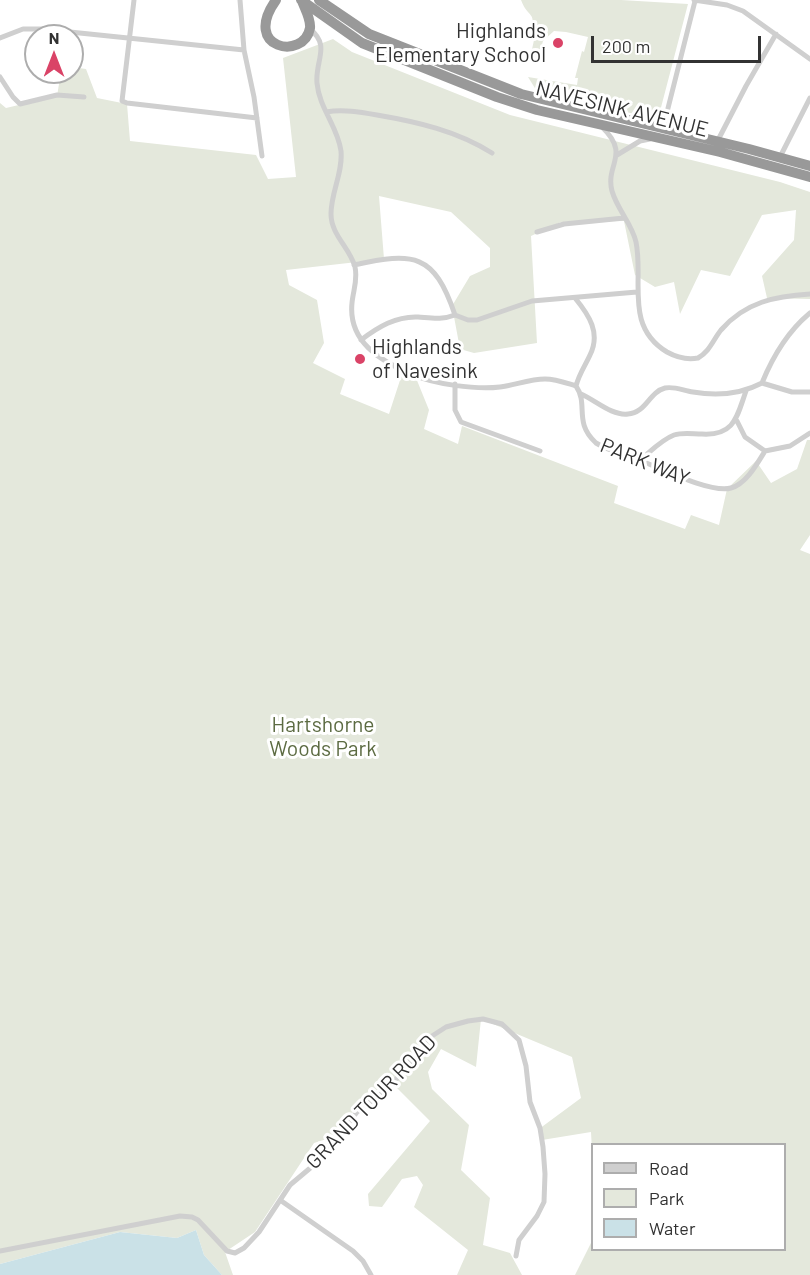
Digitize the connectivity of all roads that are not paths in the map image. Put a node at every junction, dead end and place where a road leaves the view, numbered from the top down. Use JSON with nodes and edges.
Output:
{"nodes":[{"id":1,"x":134,"y":0,"type":"edge"},
{"id":2,"x":240,"y":0,"type":"edge"},
{"id":3,"x":276,"y":0,"type":"edge"},
{"id":4,"x":301,"y":0,"type":"edge"},
{"id":5,"x":319,"y":0,"type":"edge"},
{"id":6,"x":694,"y":0,"type":"edge"},
{"id":7,"x":310,"y":29,"type":"junction"},
{"id":8,"x":776,"y":34,"type":"junction"},
{"id":9,"x":0,"y":38,"type":"edge"},
{"id":10,"x":129,"y":39,"type":"junction"},
{"id":11,"x":244,"y":50,"type":"junction"},
{"id":12,"x":810,"y":58,"type":"edge"},
{"id":13,"x":0,"y":77,"type":"edge"},
{"id":14,"x":84,"y":98,"type":"dead end"},
{"id":15,"x":810,"y":98,"type":"edge"},
{"id":16,"x":326,"y":112,"type":"junction"},
{"id":17,"x":258,"y":118,"type":"junction"},
{"id":18,"x":598,"y":124,"type":"junction"},
{"id":19,"x":661,"y":133,"type":"junction"},
{"id":20,"x":717,"y":142,"type":"junction"},
{"id":21,"x":492,"y":153,"type":"dead end"},
{"id":22,"x":617,"y":155,"type":"junction"},
{"id":23,"x":261,"y":156,"type":"dead end"},
{"id":24,"x":780,"y":158,"type":"junction"},
{"id":25,"x":810,"y":166,"type":"edge"},
{"id":26,"x":810,"y":177,"type":"edge"},
{"id":27,"x":624,"y":218,"type":"junction"},
{"id":28,"x":537,"y":232,"type":"dead end"},
{"id":29,"x":354,"y":265,"type":"junction"},
{"id":30,"x":637,"y":292,"type":"junction"},
{"id":31,"x":810,"y":294,"type":"edge"},
{"id":32,"x":575,"y":298,"type":"junction"},
{"id":33,"x":810,"y":313,"type":"edge"},
{"id":34,"x":456,"y":315,"type":"junction"},
{"id":35,"x":361,"y":340,"type":"junction"},
{"id":36,"x":762,"y":383,"type":"junction"},
{"id":37,"x":455,"y":384,"type":"junction"},
{"id":38,"x":576,"y":386,"type":"junction"},
{"id":39,"x":746,"y":391,"type":"junction"},
{"id":40,"x":810,"y":392,"type":"edge"},
{"id":41,"x":583,"y":394,"type":"junction"},
{"id":42,"x":737,"y":421,"type":"junction"},
{"id":43,"x":810,"y":433,"type":"edge"},
{"id":44,"x":540,"y":451,"type":"dead end"},
{"id":45,"x":765,"y":452,"type":"junction"},
{"id":46,"x":639,"y":460,"type":"junction"},
{"id":47,"x":280,"y":1200,"type":"junction"},
{"id":48,"x":0,"y":1251,"type":"edge"},
{"id":49,"x":516,"y":1256,"type":"dead end"},
{"id":50,"x":371,"y":1275,"type":"edge"}],
"edges":[{"from":1,"to":10,"type":"street"},
{"from":2,"to":11,"type":"street"},
{"from":3,"to":7,"type":"highway"},
{"from":4,"to":7,"type":"highway"},
{"from":4,"to":18,"type":"highway","name":"NAVESINK AVENUE"},
{"from":5,"to":19,"type":"highway","name":"NAVESINK AVENUE"},
{"from":6,"to":8,"type":"street"},
{"from":6,"to":19,"type":"street"},
{"from":7,"to":16,"type":"street"},
{"from":8,"to":12,"type":"street"},
{"from":8,"to":20,"type":"street"},
{"from":9,"to":10,"type":"street"},
{"from":10,"to":11,"type":"street"},
{"from":10,"to":17,"type":"street"},
{"from":11,"to":17,"type":"street"},
{"from":13,"to":14,"type":"street"},
{"from":15,"to":24,"type":"street"},
{"from":16,"to":21,"type":"street"},
{"from":16,"to":29,"type":"street"},
{"from":17,"to":23,"type":"street"},
{"from":18,"to":19,"type":"highway","name":"NAVESINK AVENUE"},
{"from":18,"to":22,"type":"street"},
{"from":19,"to":20,"type":"highway","name":"NAVESINK AVENUE"},
{"from":19,"to":22,"type":"street"},
{"from":19,"to":26,"type":"highway","name":"NAVESINK AVENUE"},
{"from":20,"to":24,"type":"highway","name":"NAVESINK AVENUE"},
{"from":22,"to":27,"type":"street"},
{"from":24,"to":25,"type":"highway","name":"NAVESINK AVENUE"},
{"from":27,"to":28,"type":"street"},
{"from":27,"to":30,"type":"street"},
{"from":29,"to":34,"type":"street"},
{"from":29,"to":35,"type":"street"},
{"from":30,"to":31,"type":"street"},
{"from":30,"to":32,"type":"street"},
{"from":32,"to":34,"type":"street"},
{"from":32,"to":38,"type":"street"},
{"from":33,"to":36,"type":"street"},
{"from":34,"to":35,"type":"street"},
{"from":35,"to":37,"type":"street"},
{"from":36,"to":39,"type":"street"},
{"from":36,"to":40,"type":"street"},
{"from":37,"to":38,"type":"street"},
{"from":37,"to":44,"type":"street"},
{"from":38,"to":41,"type":"street","name":"PARK WAY"},
{"from":39,"to":41,"type":"street"},
{"from":39,"to":42,"type":"street"},
{"from":41,"to":46,"type":"street","name":"PARK WAY"},
{"from":42,"to":45,"type":"street"},
{"from":42,"to":46,"type":"street"},
{"from":43,"to":45,"type":"street"},
{"from":45,"to":46,"type":"street","name":"PARK WAY"},
{"from":47,"to":48,"type":"street","name":"GRAND TOUR ROAD"},
{"from":47,"to":49,"type":"street","name":"GRAND TOUR ROAD"},
{"from":47,"to":50,"type":"street"}]}
